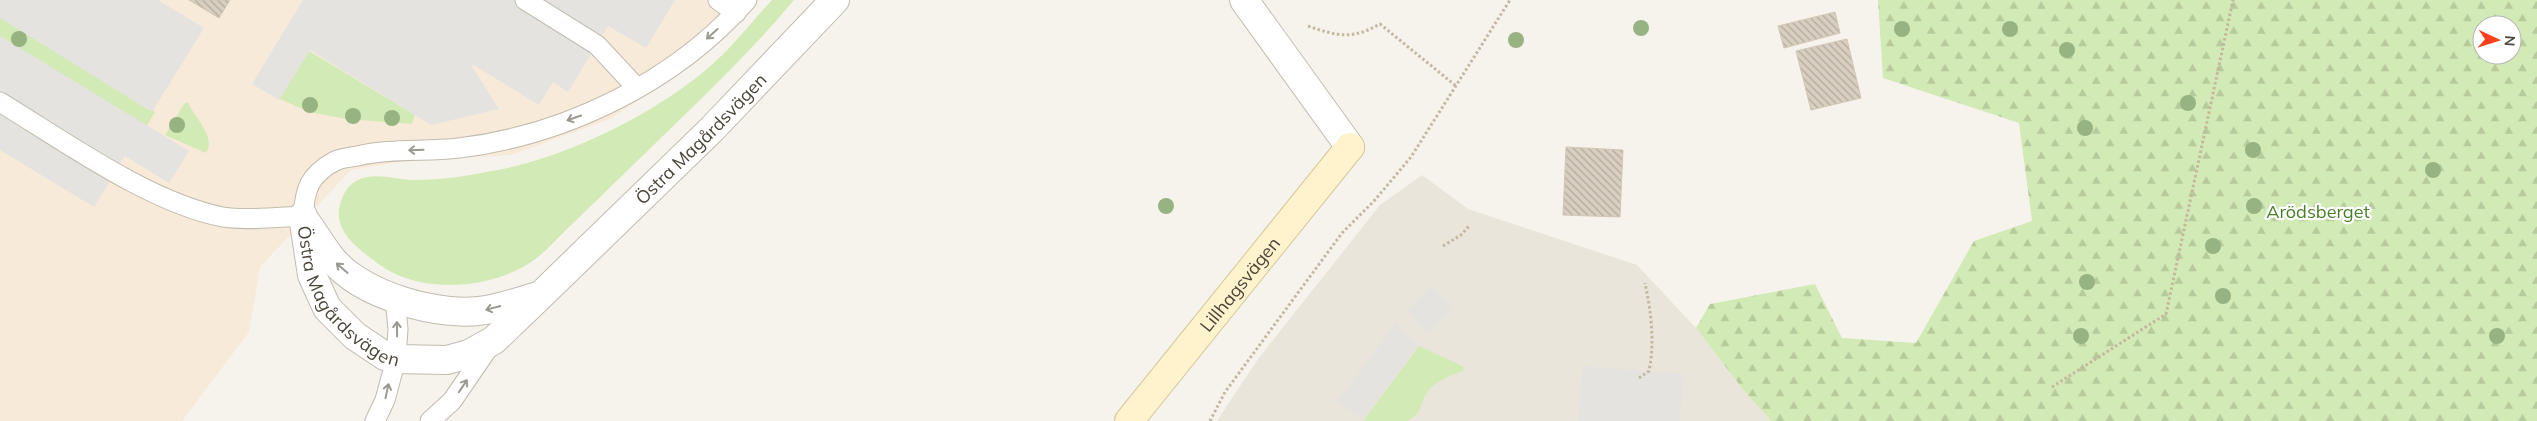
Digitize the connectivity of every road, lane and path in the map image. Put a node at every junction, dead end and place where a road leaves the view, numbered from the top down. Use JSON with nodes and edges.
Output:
{"nodes":[{"id":1,"x":525,"y":0,"type":"edge"},
{"id":2,"x":718,"y":0,"type":"edge"},
{"id":3,"x":836,"y":0,"type":"edge"},
{"id":4,"x":1244,"y":0,"type":"edge"},
{"id":5,"x":1510,"y":0,"type":"edge"},
{"id":6,"x":2233,"y":0,"type":"edge"},
{"id":7,"x":741,"y":6,"type":"edge"},
{"id":8,"x":1300,"y":22,"type":"dead end"},
{"id":9,"x":1456,"y":86,"type":"junction"},
{"id":10,"x":637,"y":88,"type":"junction"},
{"id":11,"x":0,"y":102,"type":"edge"},
{"id":12,"x":1350,"y":147,"type":"joint"},
{"id":13,"x":303,"y":216,"type":"junction"},
{"id":14,"x":1470,"y":225,"type":"dead end"},
{"id":15,"x":1443,"y":246,"type":"dead end"},
{"id":16,"x":1645,"y":283,"type":"dead end"},
{"id":17,"x":540,"y":296,"type":"junction"},
{"id":18,"x":395,"y":299,"type":"junction"},
{"id":19,"x":494,"y":340,"type":"junction"},
{"id":20,"x":396,"y":359,"type":"junction"},
{"id":21,"x":1639,"y":378,"type":"dead end"},
{"id":22,"x":2052,"y":387,"type":"dead end"},
{"id":23,"x":375,"y":421,"type":"edge"},
{"id":24,"x":430,"y":421,"type":"edge"},
{"id":25,"x":1130,"y":421,"type":"edge"},
{"id":26,"x":1210,"y":421,"type":"edge"}],
"edges":[{"from":1,"to":10,"type":"lane"},
{"from":2,"to":7,"type":"lane"},
{"from":3,"to":17,"type":"street","name":"Östra Magårdsvägen"},
{"from":4,"to":12,"type":"street"},
{"from":5,"to":9,"type":"path"},
{"from":6,"to":22,"type":"path"},
{"from":7,"to":10,"type":"lane","one_way":true},
{"from":8,"to":9,"type":"path"},
{"from":9,"to":26,"type":"path"},
{"from":10,"to":13,"type":"lane","one_way":true},
{"from":11,"to":13,"type":"lane"},
{"from":12,"to":25,"type":"main road","name":"Lillhagsvägen"},
{"from":18,"to":13,"type":"street","name":"Östra Magårdsvägen","one_way":true},
{"from":13,"to":20,"type":"street","name":"Östra Magårdsvägen"},
{"from":14,"to":15,"type":"path"},
{"from":16,"to":21,"type":"path"},
{"from":17,"to":18,"type":"street","name":"Östra Magårdsvägen","one_way":true},
{"from":17,"to":19,"type":"street","name":"Östra Magårdsvägen"},
{"from":20,"to":18,"type":"lane","one_way":true},
{"from":19,"to":20,"type":"street","name":"Östra Magårdsvägen"},
{"from":24,"to":19,"type":"lane","one_way":true},
{"from":23,"to":20,"type":"lane","one_way":true}]}
